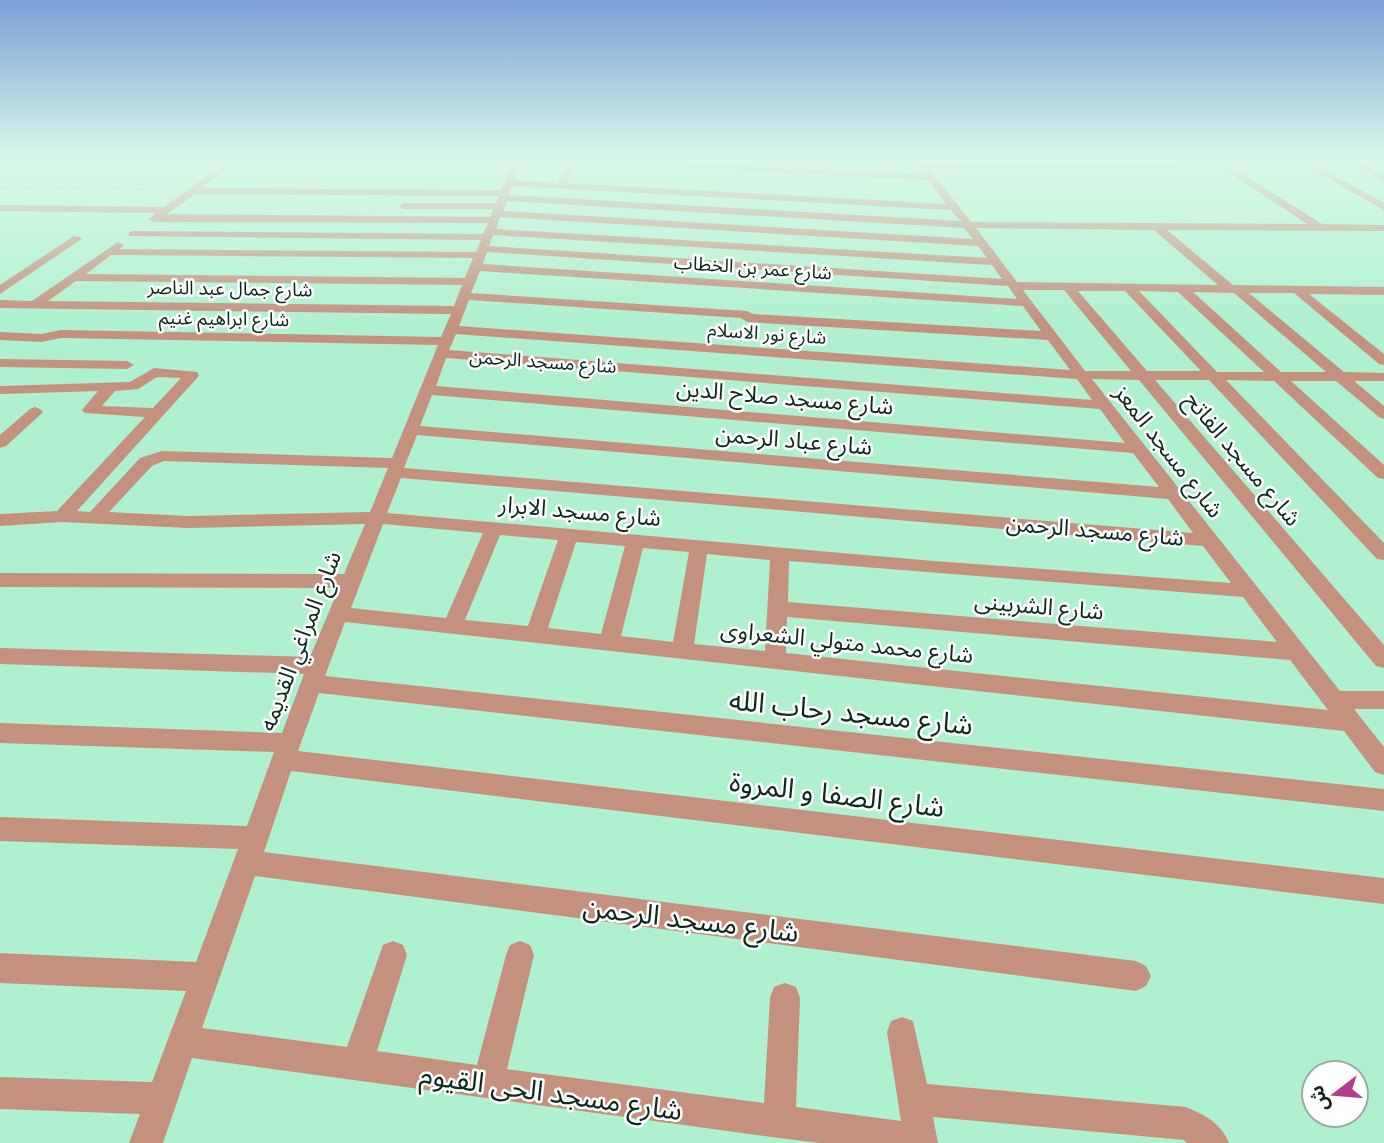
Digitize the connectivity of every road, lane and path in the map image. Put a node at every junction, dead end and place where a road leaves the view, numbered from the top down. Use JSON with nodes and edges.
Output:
{"nodes":[{"id":1,"x":160,"y":215,"type":"edge"},
{"id":2,"x":196,"y":215,"type":"edge"},
{"id":3,"x":303,"y":215,"type":"edge"},
{"id":4,"x":408,"y":215,"type":"edge"},
{"id":5,"x":497,"y":215,"type":"edge"},
{"id":6,"x":527,"y":215,"type":"edge"},
{"id":7,"x":722,"y":215,"type":"edge"},
{"id":8,"x":747,"y":215,"type":"edge"},
{"id":9,"x":815,"y":215,"type":"edge"},
{"id":10,"x":960,"y":215,"type":"edge"},
{"id":11,"x":1301,"y":215,"type":"edge"},
{"id":12,"x":967,"y":225,"type":"junction"},
{"id":13,"x":1156,"y":226,"type":"junction"},
{"id":14,"x":1319,"y":227,"type":"junction"},
{"id":15,"x":1384,"y":228,"type":"edge"},
{"id":16,"x":747,"y":229,"type":"junction"},
{"id":17,"x":134,"y":233,"type":"junction"},
{"id":18,"x":78,"y":238,"type":"dead end"},
{"id":19,"x":981,"y":243,"type":"junction"},
{"id":20,"x":747,"y":247,"type":"junction"},
{"id":21,"x":107,"y":252,"type":"junction"},
{"id":22,"x":481,"y":257,"type":"junction"},
{"id":23,"x":996,"y":262,"type":"junction"},
{"id":24,"x":747,"y":266,"type":"junction"},
{"id":25,"x":72,"y":277,"type":"junction"},
{"id":26,"x":1012,"y":284,"type":"junction"},
{"id":27,"x":1068,"y":287,"type":"junction"},
{"id":28,"x":1129,"y":288,"type":"junction"},
{"id":29,"x":1182,"y":289,"type":"junction"},
{"id":30,"x":1234,"y":289,"type":"junction"},
{"id":31,"x":0,"y":290,"type":"edge"},
{"id":32,"x":1297,"y":290,"type":"junction"},
{"id":33,"x":1362,"y":291,"type":"junction"},
{"id":34,"x":1384,"y":291,"type":"edge"},
{"id":35,"x":1027,"y":303,"type":"junction"},
{"id":36,"x":0,"y":304,"type":"edge"},
{"id":37,"x":27,"y":305,"type":"junction"},
{"id":38,"x":94,"y":306,"type":"junction"},
{"id":39,"x":1384,"y":307,"type":"edge"},
{"id":40,"x":0,"y":317,"type":"edge"},
{"id":41,"x":747,"y":318,"type":"junction"},
{"id":42,"x":0,"y":336,"type":"edge"},
{"id":43,"x":51,"y":336,"type":"junction"},
{"id":44,"x":1051,"y":336,"type":"junction"},
{"id":45,"x":1384,"y":361,"type":"edge"},
{"id":46,"x":6,"y":363,"type":"edge"},
{"id":47,"x":127,"y":365,"type":"dead end"},
{"id":48,"x":1081,"y":375,"type":"junction"},
{"id":49,"x":1141,"y":375,"type":"junction"},
{"id":50,"x":1214,"y":376,"type":"junction"},
{"id":51,"x":1277,"y":376,"type":"junction"},
{"id":52,"x":1339,"y":377,"type":"junction"},
{"id":53,"x":1384,"y":377,"type":"edge"},
{"id":54,"x":111,"y":386,"type":"junction"},
{"id":55,"x":0,"y":390,"type":"edge"},
{"id":56,"x":428,"y":390,"type":"junction"},
{"id":57,"x":1104,"y":405,"type":"junction"},
{"id":58,"x":36,"y":412,"type":"dead end"},
{"id":59,"x":157,"y":413,"type":"junction"},
{"id":60,"x":1384,"y":414,"type":"edge"},
{"id":61,"x":411,"y":430,"type":"junction"},
{"id":62,"x":0,"y":443,"type":"edge"},
{"id":63,"x":1139,"y":449,"type":"junction"},
{"id":64,"x":396,"y":468,"type":"junction"},
{"id":65,"x":1384,"y":474,"type":"edge"},
{"id":66,"x":1174,"y":494,"type":"junction"},
{"id":67,"x":62,"y":516,"type":"junction"},
{"id":68,"x":94,"y":518,"type":"junction"},
{"id":69,"x":376,"y":518,"type":"junction"},
{"id":70,"x":0,"y":520,"type":"edge"},
{"id":71,"x":494,"y":528,"type":"junction"},
{"id":72,"x":569,"y":535,"type":"junction"},
{"id":73,"x":1209,"y":540,"type":"junction"},
{"id":74,"x":636,"y":541,"type":"junction"},
{"id":75,"x":699,"y":547,"type":"junction"},
{"id":76,"x":780,"y":554,"type":"junction"},
{"id":77,"x":1384,"y":554,"type":"edge"},
{"id":78,"x":0,"y":580,"type":"edge"},
{"id":79,"x":351,"y":581,"type":"junction"},
{"id":80,"x":1250,"y":592,"type":"junction"},
{"id":81,"x":778,"y":609,"type":"junction"},
{"id":82,"x":338,"y":614,"type":"junction"},
{"id":83,"x":452,"y":627,"type":"junction"},
{"id":84,"x":535,"y":635,"type":"junction"},
{"id":85,"x":609,"y":643,"type":"junction"},
{"id":86,"x":682,"y":651,"type":"junction"},
{"id":87,"x":1297,"y":652,"type":"junction"},
{"id":88,"x":0,"y":656,"type":"edge"},
{"id":89,"x":1384,"y":660,"type":"edge"},
{"id":90,"x":775,"y":661,"type":"junction"},
{"id":91,"x":314,"y":674,"type":"junction"},
{"id":92,"x":1334,"y":700,"type":"junction"},
{"id":93,"x":1384,"y":700,"type":"edge"},
{"id":94,"x":1351,"y":722,"type":"junction"},
{"id":95,"x":0,"y":733,"type":"edge"},
{"id":96,"x":286,"y":751,"type":"junction"},
{"id":97,"x":1384,"y":765,"type":"edge"},
{"id":98,"x":1384,"y":800,"type":"edge"},
{"id":99,"x":0,"y":829,"type":"edge"},
{"id":100,"x":251,"y":850,"type":"junction"},
{"id":101,"x":1384,"y":891,"type":"edge"},
{"id":102,"x":393,"y":955,"type":"dead end"},
{"id":103,"x":520,"y":955,"type":"dead end"},
{"id":104,"x":0,"y":968,"type":"edge"},
{"id":105,"x":1136,"y":976,"type":"dead end"},
{"id":106,"x":205,"y":977,"type":"junction"},
{"id":107,"x":785,"y":999,"type":"dead end"},
{"id":108,"x":902,"y":1032,"type":"dead end"},
{"id":109,"x":182,"y":1041,"type":"junction"},
{"id":110,"x":356,"y":1066,"type":"junction"},
{"id":111,"x":488,"y":1083,"type":"junction"},
{"id":112,"x":0,"y":1093,"type":"edge"},
{"id":113,"x":161,"y":1098,"type":"junction"},
{"id":114,"x":914,"y":1099,"type":"junction"},
{"id":115,"x":779,"y":1122,"type":"junction"},
{"id":116,"x":921,"y":1142,"type":"edge"},
{"id":117,"x":146,"y":1143,"type":"edge"},
{"id":118,"x":1212,"y":1143,"type":"edge"}],
"edges":[{"from":1,"to":17,"type":"street"},
{"from":2,"to":22,"type":"street"},
{"from":3,"to":22,"type":"street"},
{"from":4,"to":22,"type":"street"},
{"from":5,"to":22,"type":"street","name":"شارع المراغي القديمه"},
{"from":6,"to":22,"type":"street"},
{"from":7,"to":22,"type":"street"},
{"from":8,"to":16,"type":"street"},
{"from":9,"to":12,"type":"street"},
{"from":10,"to":12,"type":"street","name":"شارع مسجد المعز"},
{"from":11,"to":14,"type":"street"},
{"from":12,"to":13,"type":"street"},
{"from":12,"to":19,"type":"street","name":"شارع مسجد المعز"},
{"from":13,"to":14,"type":"street"},
{"from":13,"to":30,"type":"street"},
{"from":14,"to":15,"type":"street"},
{"from":16,"to":19,"type":"street"},
{"from":16,"to":20,"type":"street"},
{"from":16,"to":22,"type":"street"},
{"from":17,"to":21,"type":"street"},
{"from":17,"to":22,"type":"street"},
{"from":18,"to":31,"type":"street"},
{"from":19,"to":23,"type":"street","name":"شارع مسجد المعز"},
{"from":20,"to":22,"type":"street"},
{"from":20,"to":23,"type":"street"},
{"from":20,"to":24,"type":"street"},
{"from":21,"to":22,"type":"street"},
{"from":21,"to":25,"type":"street"},
{"from":22,"to":24,"type":"street"},
{"from":22,"to":25,"type":"street"},
{"from":22,"to":38,"type":"street","name":"شارع جمال عبد الناصر"},
{"from":22,"to":41,"type":"street","name":"شارع نور الاسلام"},
{"from":22,"to":41,"type":"street"},
{"from":22,"to":41,"type":"street","name":"شارع عمر بن الخطاب"},
{"from":22,"to":43,"type":"street","name":"شارع ابراهيم غنيم"},
{"from":22,"to":56,"type":"street","name":"شارع المراغي القديمه"},
{"from":22,"to":57,"type":"street","name":"شارع مسجد الرحمن"},
{"from":23,"to":26,"type":"street","name":"شارع مسجد المعز"},
{"from":24,"to":26,"type":"street"},
{"from":24,"to":41,"type":"street"},
{"from":25,"to":37,"type":"street"},
{"from":26,"to":27,"type":"street"},
{"from":26,"to":35,"type":"street","name":"شارع مسجد المعز"},
{"from":27,"to":28,"type":"street"},
{"from":27,"to":49,"type":"street","name":"شارع مسجد الفاتح"},
{"from":28,"to":29,"type":"street"},
{"from":28,"to":50,"type":"street"},
{"from":29,"to":30,"type":"street"},
{"from":29,"to":51,"type":"street"},
{"from":30,"to":32,"type":"street"},
{"from":30,"to":52,"type":"street"},
{"from":32,"to":33,"type":"street"},
{"from":32,"to":45,"type":"street"},
{"from":33,"to":34,"type":"street"},
{"from":33,"to":39,"type":"street"},
{"from":35,"to":41,"type":"street","name":"شارع عمر بن الخطاب"},
{"from":35,"to":44,"type":"street","name":"شارع مسجد المعز"},
{"from":36,"to":37,"type":"street","name":"شارع جمال عبد الناصر"},
{"from":37,"to":38,"type":"street","name":"شارع جمال عبد الناصر"},
{"from":37,"to":40,"type":"street"},
{"from":38,"to":43,"type":"street"},
{"from":41,"to":44,"type":"street"},
{"from":41,"to":48,"type":"street","name":"شارع نور الاسلام"},
{"from":42,"to":43,"type":"street","name":"شارع ابراهيم غنيم"},
{"from":43,"to":46,"type":"street"},
{"from":44,"to":48,"type":"street","name":"شارع مسجد المعز"},
{"from":46,"to":47,"type":"street"},
{"from":48,"to":49,"type":"street","name":"شارع نور الاسلام"},
{"from":48,"to":57,"type":"street","name":"شارع مسجد المعز"},
{"from":49,"to":50,"type":"street","name":"شارع نور الاسلام"},
{"from":49,"to":89,"type":"street","name":"شارع مسجد الفاتح"},
{"from":50,"to":51,"type":"street","name":"شارع نور الاسلام"},
{"from":50,"to":77,"type":"street"},
{"from":51,"to":52,"type":"street","name":"شارع نور الاسلام"},
{"from":51,"to":65,"type":"street"},
{"from":52,"to":53,"type":"street","name":"شارع نور الاسلام"},
{"from":52,"to":60,"type":"street"},
{"from":54,"to":55,"type":"street"},
{"from":54,"to":59,"type":"street"},
{"from":54,"to":59,"type":"street"},
{"from":56,"to":61,"type":"street","name":"شارع المراغي القديمه"},
{"from":56,"to":63,"type":"street","name":"شارع مسجد صلاح الدين"},
{"from":57,"to":63,"type":"street","name":"شارع مسجد المعز"},
{"from":58,"to":62,"type":"street"},
{"from":59,"to":67,"type":"street"},
{"from":61,"to":64,"type":"street","name":"شارع المراغي القديمه"},
{"from":61,"to":66,"type":"street","name":"شارع عباد الرحمن"},
{"from":63,"to":66,"type":"street","name":"شارع مسجد المعز"},
{"from":64,"to":68,"type":"street"},
{"from":64,"to":69,"type":"street","name":"شارع المراغي القديمه"},
{"from":64,"to":73,"type":"street","name":"شارع مسجد الرحمن"},
{"from":66,"to":73,"type":"street","name":"شارع مسجد المعز"},
{"from":67,"to":68,"type":"street","name":"شارع مسجد الابرار"},
{"from":67,"to":70,"type":"street","name":"شارع مسجد الابرار"},
{"from":68,"to":69,"type":"street","name":"شارع مسجد الابرار"},
{"from":69,"to":71,"type":"street","name":"شارع مسجد الابرار"},
{"from":69,"to":79,"type":"street","name":"شارع المراغي القديمه"},
{"from":71,"to":72,"type":"street","name":"شارع مسجد الابرار"},
{"from":71,"to":83,"type":"street"},
{"from":72,"to":74,"type":"street","name":"شارع مسجد الابرار"},
{"from":72,"to":84,"type":"street"},
{"from":73,"to":80,"type":"street","name":"شارع مسجد المعز"},
{"from":74,"to":75,"type":"street","name":"شارع مسجد الابرار"},
{"from":74,"to":85,"type":"street"},
{"from":75,"to":76,"type":"street","name":"شارع مسجد الابرار"},
{"from":75,"to":86,"type":"street"},
{"from":76,"to":80,"type":"street","name":"شارع مسجد الابرار"},
{"from":76,"to":81,"type":"street"},
{"from":78,"to":79,"type":"street"},
{"from":79,"to":82,"type":"street","name":"شارع المراغي القديمه"},
{"from":80,"to":87,"type":"street","name":"شارع مسجد المعز"},
{"from":81,"to":87,"type":"street","name":"شارع الشربينى"},
{"from":81,"to":90,"type":"street"},
{"from":82,"to":83,"type":"street","name":"شارع محمد متولي الشعراوى"},
{"from":82,"to":91,"type":"street","name":"شارع المراغي القديمه"},
{"from":83,"to":84,"type":"street","name":"شارع محمد متولي الشعراوى"},
{"from":84,"to":85,"type":"street","name":"شارع محمد متولي الشعراوى"},
{"from":85,"to":86,"type":"street","name":"شارع محمد متولي الشعراوى"},
{"from":86,"to":90,"type":"street","name":"شارع محمد متولي الشعراوى"},
{"from":87,"to":92,"type":"street","name":"شارع مسجد المعز"},
{"from":88,"to":91,"type":"street","name":"شارع مسجد رحاب الله"},
{"from":90,"to":94,"type":"street","name":"شارع محمد متولي الشعراوى"},
{"from":91,"to":96,"type":"street","name":"شارع المراغي القديمه"},
{"from":91,"to":98,"type":"street","name":"شارع مسجد رحاب الله"},
{"from":92,"to":93,"type":"street"},
{"from":92,"to":94,"type":"street","name":"شارع مسجد المعز"},
{"from":94,"to":97,"type":"street","name":"شارع مسجد المعز"},
{"from":95,"to":96,"type":"street","name":"شارع الصفا و المروة"},
{"from":96,"to":100,"type":"street","name":"شارع المراغي القديمه"},
{"from":96,"to":101,"type":"street","name":"شارع الصفا و المروة"},
{"from":99,"to":100,"type":"street","name":"شارع مسجد الرحمن"},
{"from":100,"to":105,"type":"street","name":"شارع مسجد الرحمن"},
{"from":100,"to":106,"type":"street","name":"شارع المراغي القديمه"},
{"from":102,"to":110,"type":"street"},
{"from":103,"to":111,"type":"street"},
{"from":104,"to":106,"type":"street"},
{"from":106,"to":109,"type":"street","name":"شارع المراغي القديمه"},
{"from":107,"to":115,"type":"street"},
{"from":108,"to":114,"type":"street"},
{"from":109,"to":110,"type":"street","name":"شارع مسجد الحى القيوم"},
{"from":109,"to":113,"type":"street","name":"شارع المراغي القديمه"},
{"from":110,"to":111,"type":"street","name":"شارع مسجد الحى القيوم"},
{"from":111,"to":115,"type":"street","name":"شارع مسجد الحى القيوم"},
{"from":112,"to":113,"type":"street"},
{"from":113,"to":117,"type":"street","name":"شارع المراغي القديمه"},
{"from":114,"to":116,"type":"street"},
{"from":114,"to":118,"type":"street"},
{"from":115,"to":116,"type":"street","name":"شارع مسجد الحى القيوم"}]}
